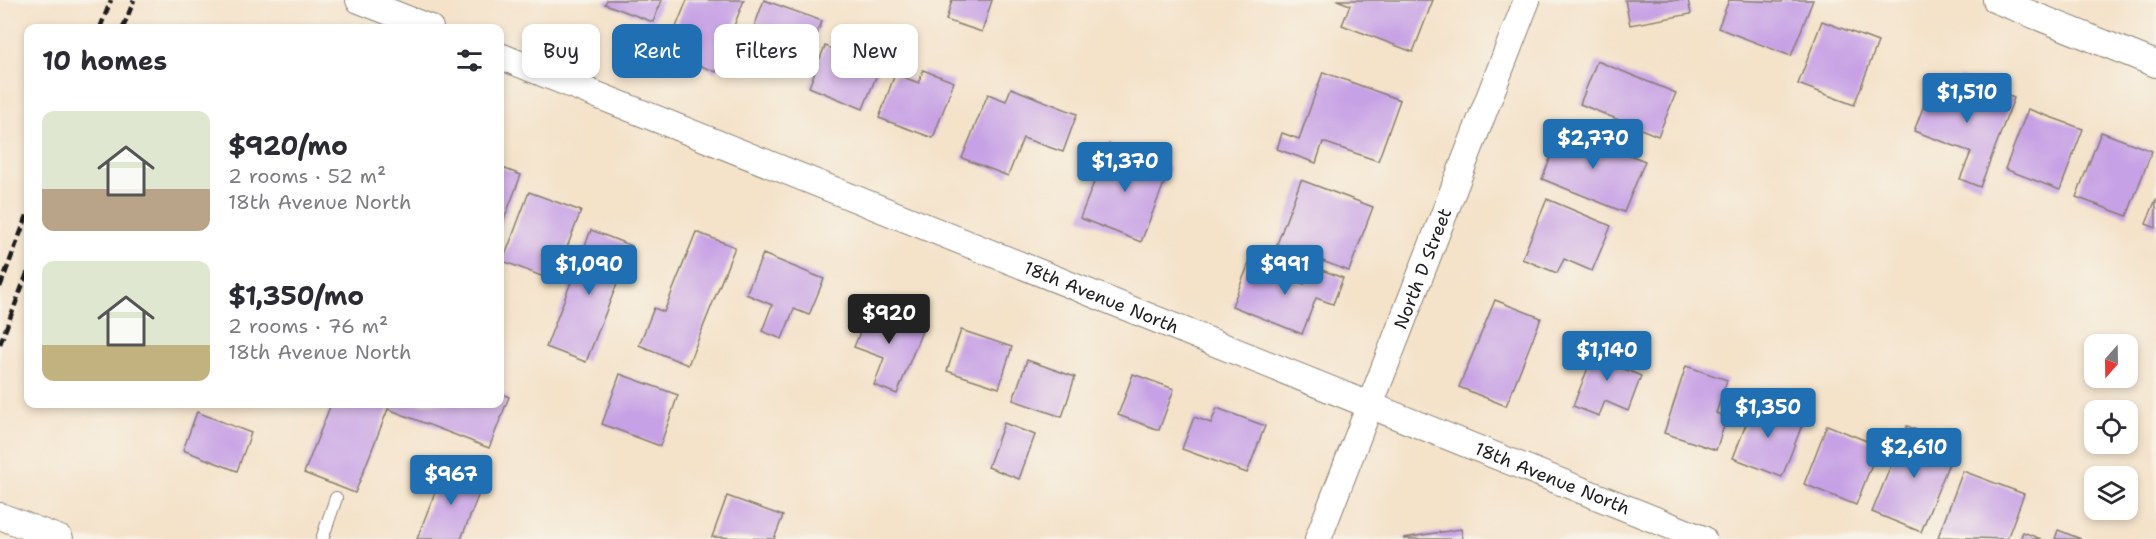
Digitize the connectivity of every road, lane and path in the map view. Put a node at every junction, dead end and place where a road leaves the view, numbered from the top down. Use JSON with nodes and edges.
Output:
{"nodes":[{"id":1,"x":359,"y":0,"type":"edge"},
{"id":2,"x":1527,"y":0,"type":"edge"},
{"id":3,"x":1996,"y":0,"type":"edge"},
{"id":4,"x":420,"y":24,"type":"edge"},
{"id":5,"x":504,"y":58,"type":"edge"},
{"id":6,"x":2156,"y":64,"type":"edge"},
{"id":7,"x":1370,"y":405,"type":"junction"},
{"id":8,"x":336,"y":498,"type":"dead end"},
{"id":9,"x":0,"y":516,"type":"edge"},
{"id":10,"x":60,"y":539,"type":"edge"},
{"id":11,"x":322,"y":539,"type":"edge"},
{"id":12,"x":1318,"y":539,"type":"edge"},
{"id":13,"x":1703,"y":539,"type":"edge"}],
"edges":[{"from":1,"to":4,"type":"street"},
{"from":2,"to":7,"type":"street","name":"North D Street"},
{"from":3,"to":6,"type":"street"},
{"from":5,"to":7,"type":"street","name":"18th Avenue North"},
{"from":7,"to":12,"type":"street","name":"North D Street"},
{"from":7,"to":13,"type":"street","name":"18th Avenue North"},
{"from":8,"to":11,"type":"lane"},
{"from":9,"to":10,"type":"street"}]}
